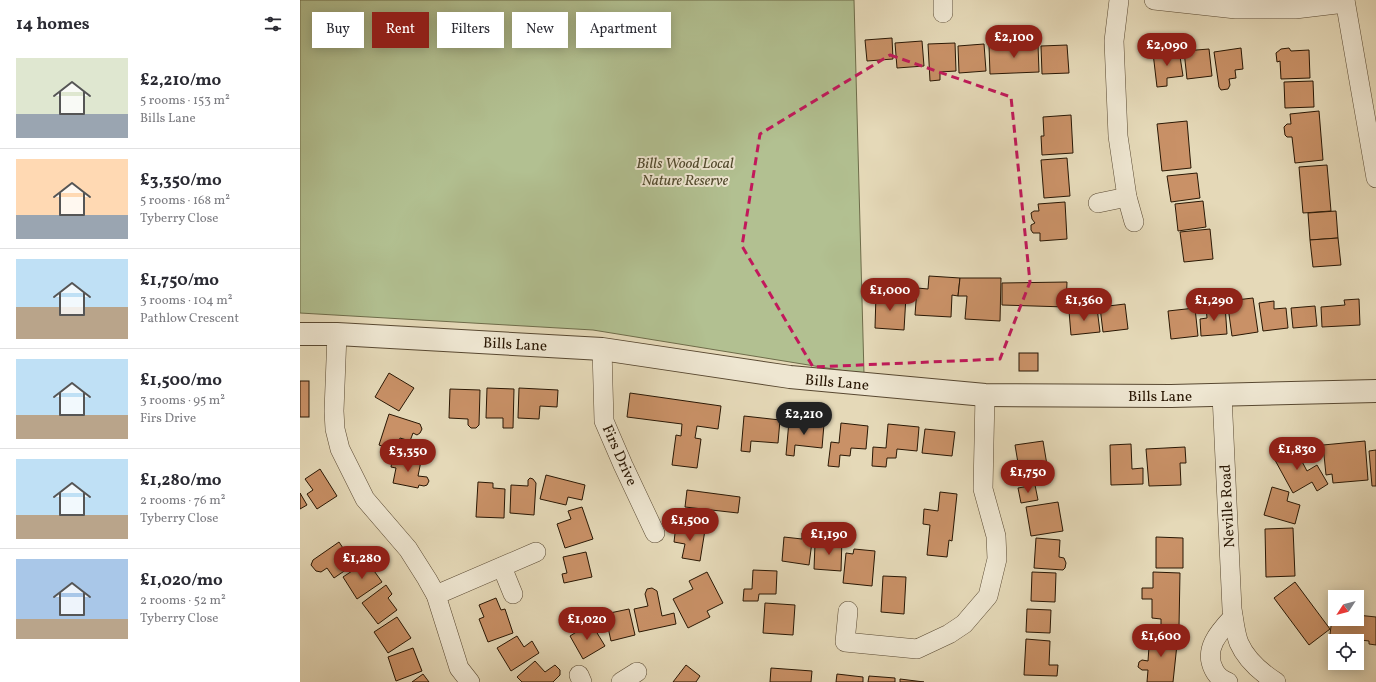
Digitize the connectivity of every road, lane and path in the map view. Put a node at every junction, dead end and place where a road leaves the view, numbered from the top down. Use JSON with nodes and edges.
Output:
{"nodes":[{"id":1,"x":1119,"y":0,"type":"edge"},
{"id":2,"x":1154,"y":0,"type":"edge"},
{"id":3,"x":1345,"y":1,"type":"edge"},
{"id":4,"x":1376,"y":178,"type":"edge"},
{"id":5,"x":1127,"y":197,"type":"junction"},
{"id":6,"x":1098,"y":203,"type":"dead end"},
{"id":7,"x":1134,"y":222,"type":"dead end"},
{"id":8,"x":300,"y":334,"type":"edge"},
{"id":9,"x":337,"y":334,"type":"junction"},
{"id":10,"x":602,"y":349,"type":"junction"},
{"id":11,"x":1376,"y":391,"type":"edge"},
{"id":12,"x":985,"y":395,"type":"junction"},
{"id":13,"x":1222,"y":395,"type":"junction"},
{"id":14,"x":656,"y":533,"type":"dead end"},
{"id":15,"x":536,"y":552,"type":"dead end"},
{"id":16,"x":502,"y":567,"type":"junction"},
{"id":17,"x":513,"y":594,"type":"dead end"},
{"id":18,"x":436,"y":595,"type":"junction"},
{"id":19,"x":848,"y":611,"type":"dead end"},
{"id":20,"x":1233,"y":617,"type":"junction"},
{"id":21,"x":1267,"y":681,"type":"edge"},
{"id":22,"x":470,"y":682,"type":"edge"},
{"id":23,"x":1228,"y":682,"type":"edge"}],
"edges":[{"from":1,"to":5,"type":"street"},
{"from":2,"to":3,"type":"street"},
{"from":3,"to":4,"type":"street"},
{"from":5,"to":6,"type":"street"},
{"from":5,"to":7,"type":"street"},
{"from":8,"to":9,"type":"street","name":"Bills Lane"},
{"from":9,"to":10,"type":"street","name":"Bills Lane"},
{"from":9,"to":18,"type":"street"},
{"from":10,"to":12,"type":"street","name":"Bills Lane"},
{"from":10,"to":14,"type":"street","name":"Firs Drive"},
{"from":11,"to":13,"type":"street","name":"Bills Lane"},
{"from":12,"to":13,"type":"street","name":"Bills Lane"},
{"from":12,"to":19,"type":"street"},
{"from":13,"to":20,"type":"street","name":"Neville Road"},
{"from":15,"to":16,"type":"street"},
{"from":16,"to":17,"type":"street"},
{"from":16,"to":18,"type":"street"},
{"from":18,"to":22,"type":"street"},
{"from":20,"to":21,"type":"street","name":"Neville Road"},
{"from":20,"to":23,"type":"street"}]}
